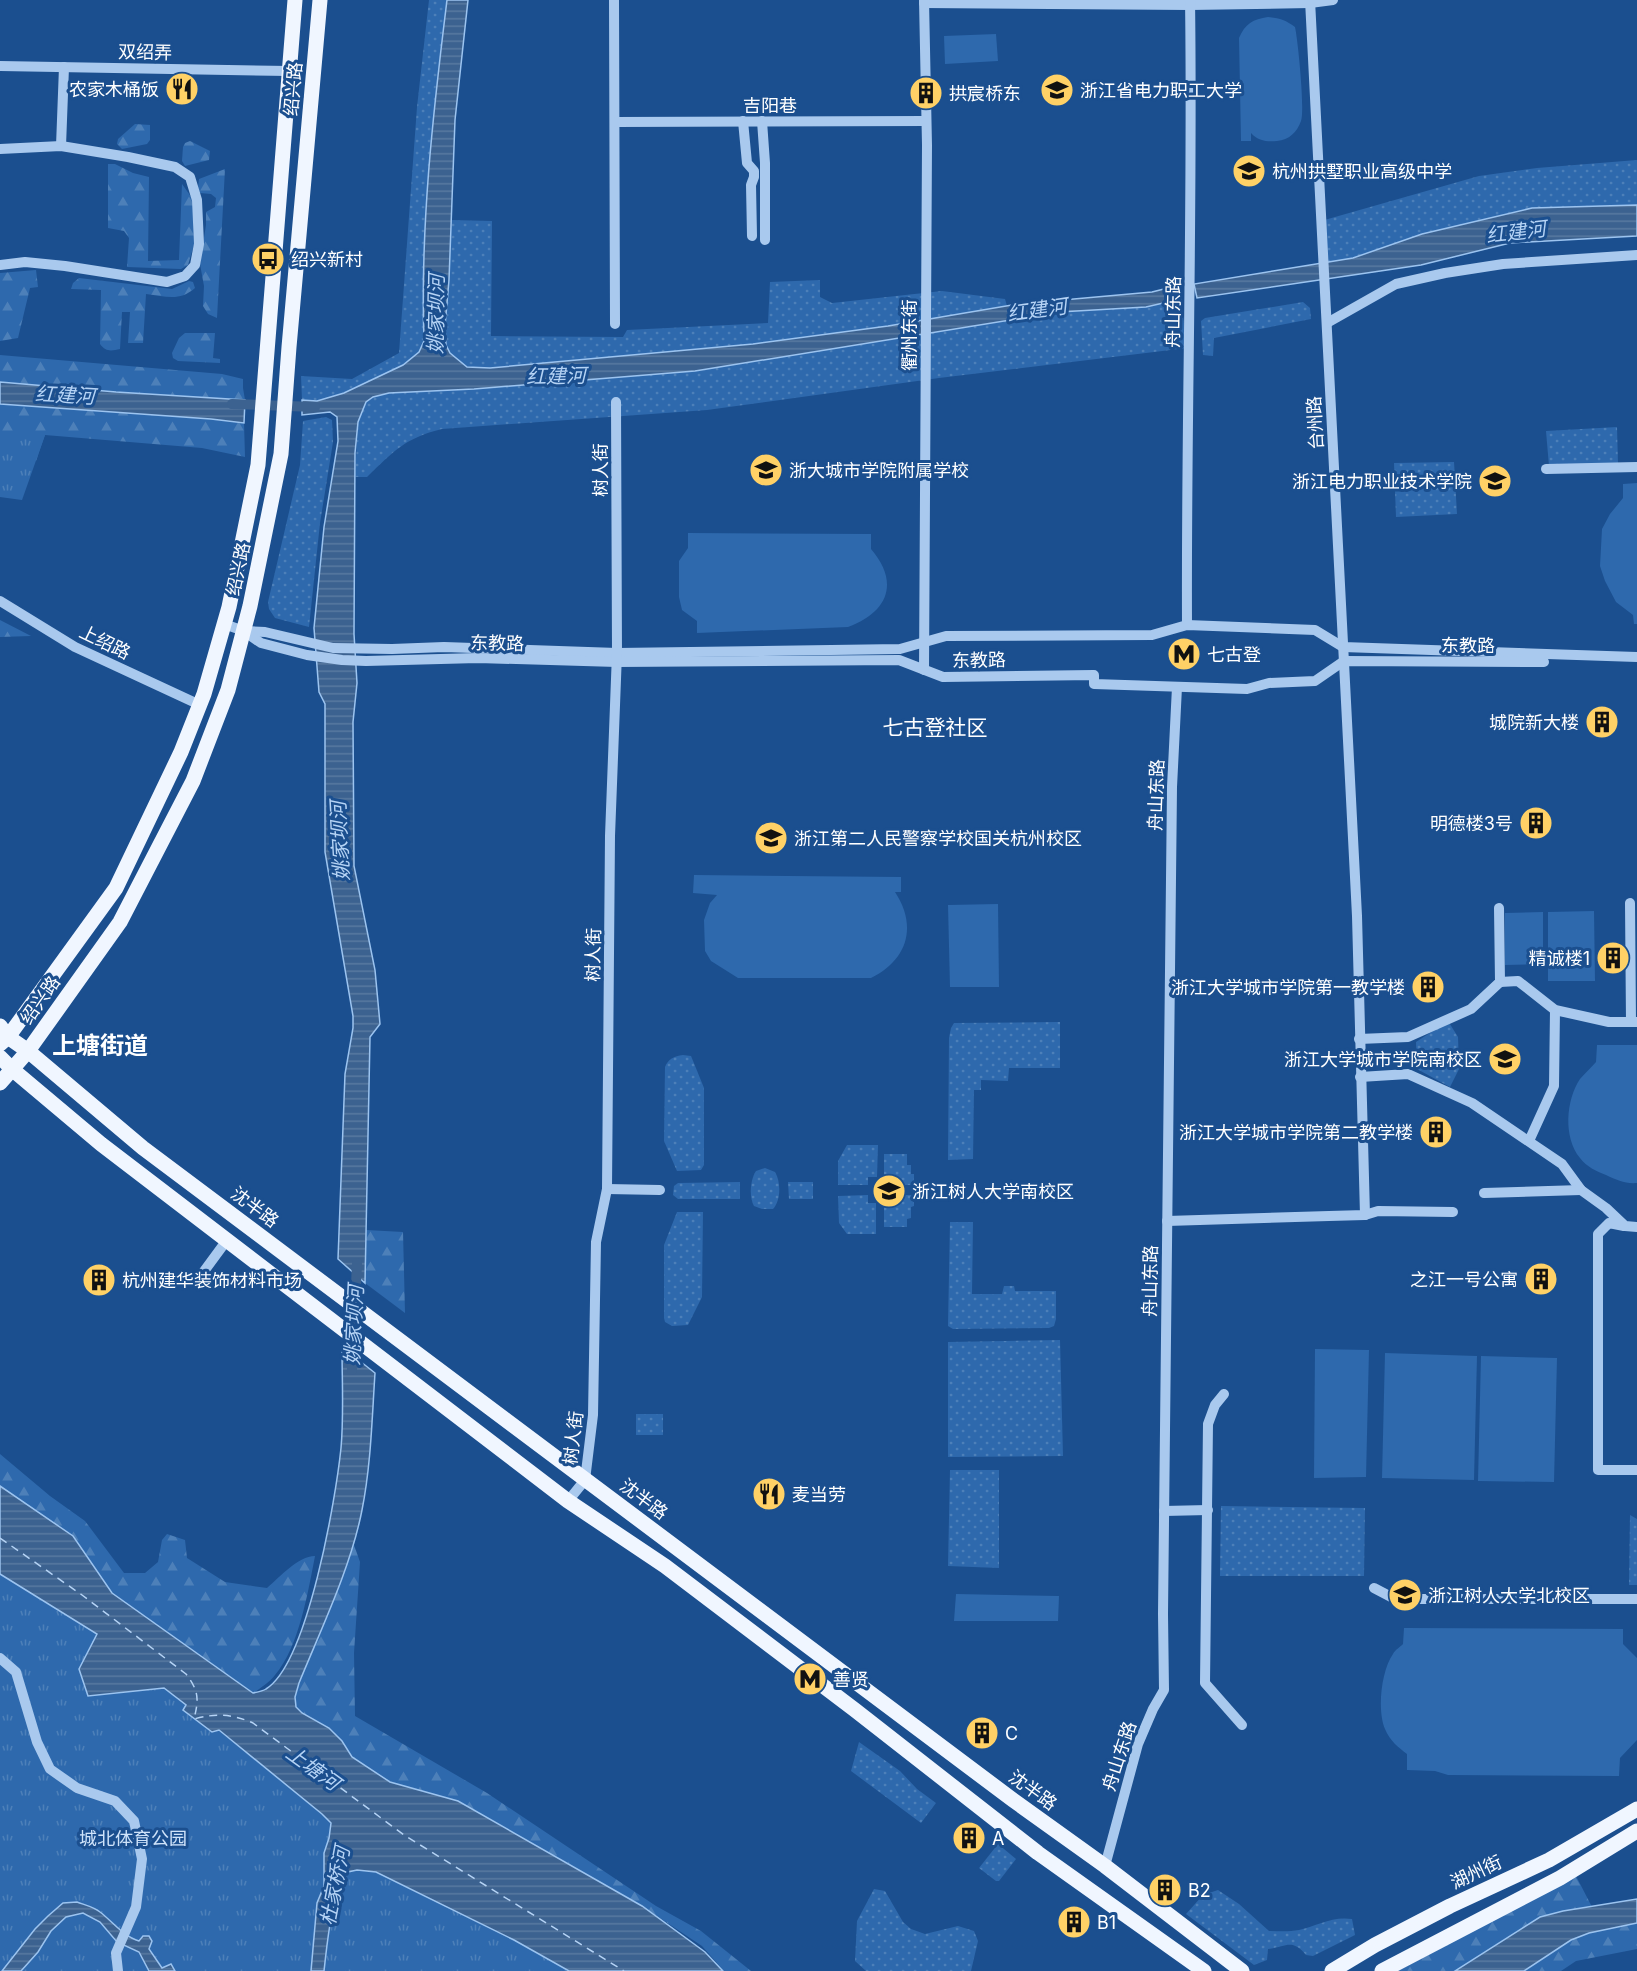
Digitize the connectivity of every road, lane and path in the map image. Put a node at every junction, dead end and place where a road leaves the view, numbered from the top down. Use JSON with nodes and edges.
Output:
{"nodes":[{"id":1,"x":295,"y":0,"type":"edge"},
{"id":2,"x":320,"y":0,"type":"edge"},
{"id":3,"x":614,"y":0,"type":"edge"},
{"id":4,"x":1333,"y":0,"type":"edge"},
{"id":5,"x":924,"y":2,"type":"edge"},
{"id":6,"x":1190,"y":2,"type":"edge"},
{"id":7,"x":1310,"y":2,"type":"edge"},
{"id":8,"x":0,"y":66,"type":"edge"},
{"id":9,"x":64,"y":67,"type":"junction"},
{"id":10,"x":289,"y":71,"type":"junction"},
{"id":11,"x":926,"y":121,"type":"junction"},
{"id":12,"x":615,"y":122,"type":"junction"},
{"id":13,"x":743,"y":122,"type":"junction"},
{"id":14,"x":762,"y":122,"type":"junction"},
{"id":15,"x":61,"y":146,"type":"junction"},
{"id":16,"x":0,"y":149,"type":"edge"},
{"id":17,"x":752,"y":236,"type":"dead end"},
{"id":18,"x":765,"y":240,"type":"dead end"},
{"id":19,"x":1637,"y":255,"type":"edge"},
{"id":20,"x":0,"y":265,"type":"edge"},
{"id":21,"x":1327,"y":323,"type":"junction"},
{"id":22,"x":615,"y":324,"type":"dead end"},
{"id":23,"x":616,"y":402,"type":"dead end"},
{"id":24,"x":1637,"y":467,"type":"edge"},
{"id":25,"x":1546,"y":469,"type":"dead end"},
{"id":26,"x":0,"y":601,"type":"edge"},
{"id":27,"x":224,"y":624,"type":"junction"},
{"id":28,"x":1187,"y":626,"type":"junction"},
{"id":29,"x":244,"y":631,"type":"junction"},
{"id":30,"x":924,"y":642,"type":"junction"},
{"id":31,"x":1343,"y":648,"type":"junction"},
{"id":32,"x":1637,"y":657,"type":"edge"},
{"id":33,"x":617,"y":658,"type":"junction"},
{"id":34,"x":1344,"y":661,"type":"junction"},
{"id":35,"x":1637,"y":664,"type":"edge"},
{"id":36,"x":924,"y":670,"type":"junction"},
{"id":37,"x":1177,"y":687,"type":"junction"},
{"id":38,"x":200,"y":705,"type":"junction"},
{"id":39,"x":1630,"y":903,"type":"dead end"},
{"id":40,"x":1499,"y":908,"type":"dead end"},
{"id":41,"x":1500,"y":982,"type":"junction"},
{"id":42,"x":1555,"y":1010,"type":"junction"},
{"id":43,"x":1634,"y":1022,"type":"edge"},
{"id":44,"x":3,"y":1036,"type":"edge"},
{"id":45,"x":1359,"y":1039,"type":"junction"},
{"id":46,"x":28,"y":1051,"type":"junction"},
{"id":47,"x":0,"y":1057,"type":"edge"},
{"id":48,"x":13,"y":1070,"type":"junction"},
{"id":49,"x":1360,"y":1077,"type":"junction"},
{"id":50,"x":0,"y":1083,"type":"edge"},
{"id":51,"x":1529,"y":1140,"type":"junction"},
{"id":52,"x":607,"y":1188,"type":"junction"},
{"id":53,"x":660,"y":1190,"type":"dead end"},
{"id":54,"x":1581,"y":1190,"type":"junction"},
{"id":55,"x":1484,"y":1192,"type":"dead end"},
{"id":56,"x":1453,"y":1212,"type":"dead end"},
{"id":57,"x":1365,"y":1215,"type":"junction"},
{"id":58,"x":1167,"y":1221,"type":"junction"},
{"id":59,"x":1625,"y":1226,"type":"junction"},
{"id":60,"x":1637,"y":1227,"type":"edge"},
{"id":61,"x":227,"y":1240,"type":"junction"},
{"id":62,"x":202,"y":1274,"type":"dead end"},
{"id":63,"x":1224,"y":1394,"type":"dead end"},
{"id":64,"x":1637,"y":1470,"type":"edge"},
{"id":65,"x":585,"y":1479,"type":"junction"},
{"id":66,"x":568,"y":1501,"type":"junction"},
{"id":67,"x":1164,"y":1510,"type":"junction"},
{"id":68,"x":1208,"y":1510,"type":"junction"},
{"id":69,"x":1374,"y":1588,"type":"dead end"},
{"id":70,"x":1637,"y":1599,"type":"edge"},
{"id":71,"x":0,"y":1658,"type":"edge"},
{"id":72,"x":1242,"y":1725,"type":"dead end"},
{"id":73,"x":1637,"y":1809,"type":"edge"},
{"id":74,"x":1637,"y":1831,"type":"edge"},
{"id":75,"x":1105,"y":1866,"type":"junction"},
{"id":76,"x":118,"y":1971,"type":"edge"},
{"id":77,"x":1204,"y":1971,"type":"edge"},
{"id":78,"x":1242,"y":1971,"type":"edge"},
{"id":79,"x":1332,"y":1971,"type":"edge"},
{"id":80,"x":1382,"y":1971,"type":"edge"}],
"edges":[{"from":1,"to":10,"type":"main road","name":"绍兴路"},
{"from":2,"to":29,"type":"main road","name":"绍兴路"},
{"from":3,"to":12,"type":"street"},
{"from":4,"to":7,"type":"street"},
{"from":5,"to":6,"type":"street"},
{"from":5,"to":11,"type":"street","name":"衢州东街"},
{"from":6,"to":7,"type":"street"},
{"from":6,"to":28,"type":"street","name":"舟山东路"},
{"from":7,"to":21,"type":"street","name":"台州路"},
{"from":8,"to":9,"type":"street","name":"双绍弄"},
{"from":9,"to":10,"type":"street","name":"双绍弄"},
{"from":9,"to":15,"type":"street"},
{"from":10,"to":27,"type":"main road","name":"绍兴路"},
{"from":11,"to":14,"type":"street","name":"吉阳巷"},
{"from":11,"to":30,"type":"street","name":"衢州东街"},
{"from":12,"to":13,"type":"street","name":"吉阳巷"},
{"from":12,"to":22,"type":"street"},
{"from":13,"to":14,"type":"street","name":"吉阳巷"},
{"from":13,"to":17,"type":"street"},
{"from":14,"to":18,"type":"street"},
{"from":15,"to":16,"type":"street"},
{"from":15,"to":20,"type":"street"},
{"from":19,"to":21,"type":"street"},
{"from":21,"to":31,"type":"street","name":"台州路"},
{"from":23,"to":33,"type":"street","name":"树人街"},
{"from":24,"to":25,"type":"street"},
{"from":26,"to":38,"type":"street","name":"上绍路"},
{"from":27,"to":29,"type":"street","name":"东教路"},
{"from":27,"to":38,"type":"main road","name":"绍兴路"},
{"from":28,"to":30,"type":"street","name":"东教路"},
{"from":28,"to":31,"type":"street","name":"东教路"},
{"from":29,"to":33,"type":"street","name":"东教路"},
{"from":29,"to":46,"type":"main road","name":"绍兴路"},
{"from":30,"to":33,"type":"street","name":"东教路"},
{"from":30,"to":36,"type":"street","name":"衢州东街"},
{"from":31,"to":32,"type":"street","name":"东教路"},
{"from":31,"to":34,"type":"street","name":"台州路"},
{"from":33,"to":36,"type":"street","name":"东教路"},
{"from":33,"to":52,"type":"street","name":"树人街"},
{"from":34,"to":35,"type":"street","name":"东教路"},
{"from":34,"to":37,"type":"street","name":"东教路"},
{"from":34,"to":45,"type":"street","name":"台州路"},
{"from":36,"to":37,"type":"street","name":"东教路"},
{"from":37,"to":58,"type":"street","name":"舟山东路"},
{"from":38,"to":44,"type":"main road","name":"绍兴路"},
{"from":39,"to":43,"type":"street"},
{"from":40,"to":41,"type":"street"},
{"from":41,"to":42,"type":"street"},
{"from":41,"to":45,"type":"street"},
{"from":42,"to":43,"type":"street"},
{"from":42,"to":51,"type":"street"},
{"from":44,"to":46,"type":"main road","name":"沈半路"},
{"from":45,"to":49,"type":"street","name":"台州路"},
{"from":46,"to":48,"type":"main road","name":"绍兴路"},
{"from":46,"to":65,"type":"main road","name":"沈半路"},
{"from":47,"to":48,"type":"main road"},
{"from":48,"to":50,"type":"main road","name":"绍兴路"},
{"from":48,"to":61,"type":"main road"},
{"from":49,"to":51,"type":"street"},
{"from":49,"to":57,"type":"street","name":"台州路"},
{"from":51,"to":54,"type":"street"},
{"from":52,"to":53,"type":"street"},
{"from":52,"to":65,"type":"street","name":"树人街"},
{"from":54,"to":55,"type":"street"},
{"from":54,"to":59,"type":"street"},
{"from":56,"to":57,"type":"street"},
{"from":57,"to":58,"type":"street"},
{"from":58,"to":67,"type":"street","name":"舟山东路"},
{"from":59,"to":60,"type":"street"},
{"from":59,"to":64,"type":"street"},
{"from":61,"to":62,"type":"street"},
{"from":61,"to":66,"type":"main road"},
{"from":63,"to":68,"type":"street"},
{"from":65,"to":66,"type":"street","name":"树人街"},
{"from":65,"to":75,"type":"main road","name":"沈半路"},
{"from":66,"to":77,"type":"main road"},
{"from":67,"to":68,"type":"street"},
{"from":67,"to":75,"type":"street","name":"舟山东路"},
{"from":68,"to":72,"type":"street"},
{"from":69,"to":70,"type":"street"},
{"from":71,"to":76,"type":"street"},
{"from":73,"to":79,"type":"main road","name":"湖州街"},
{"from":74,"to":80,"type":"main road"},
{"from":75,"to":78,"type":"main road","name":"沈半路"}]}
